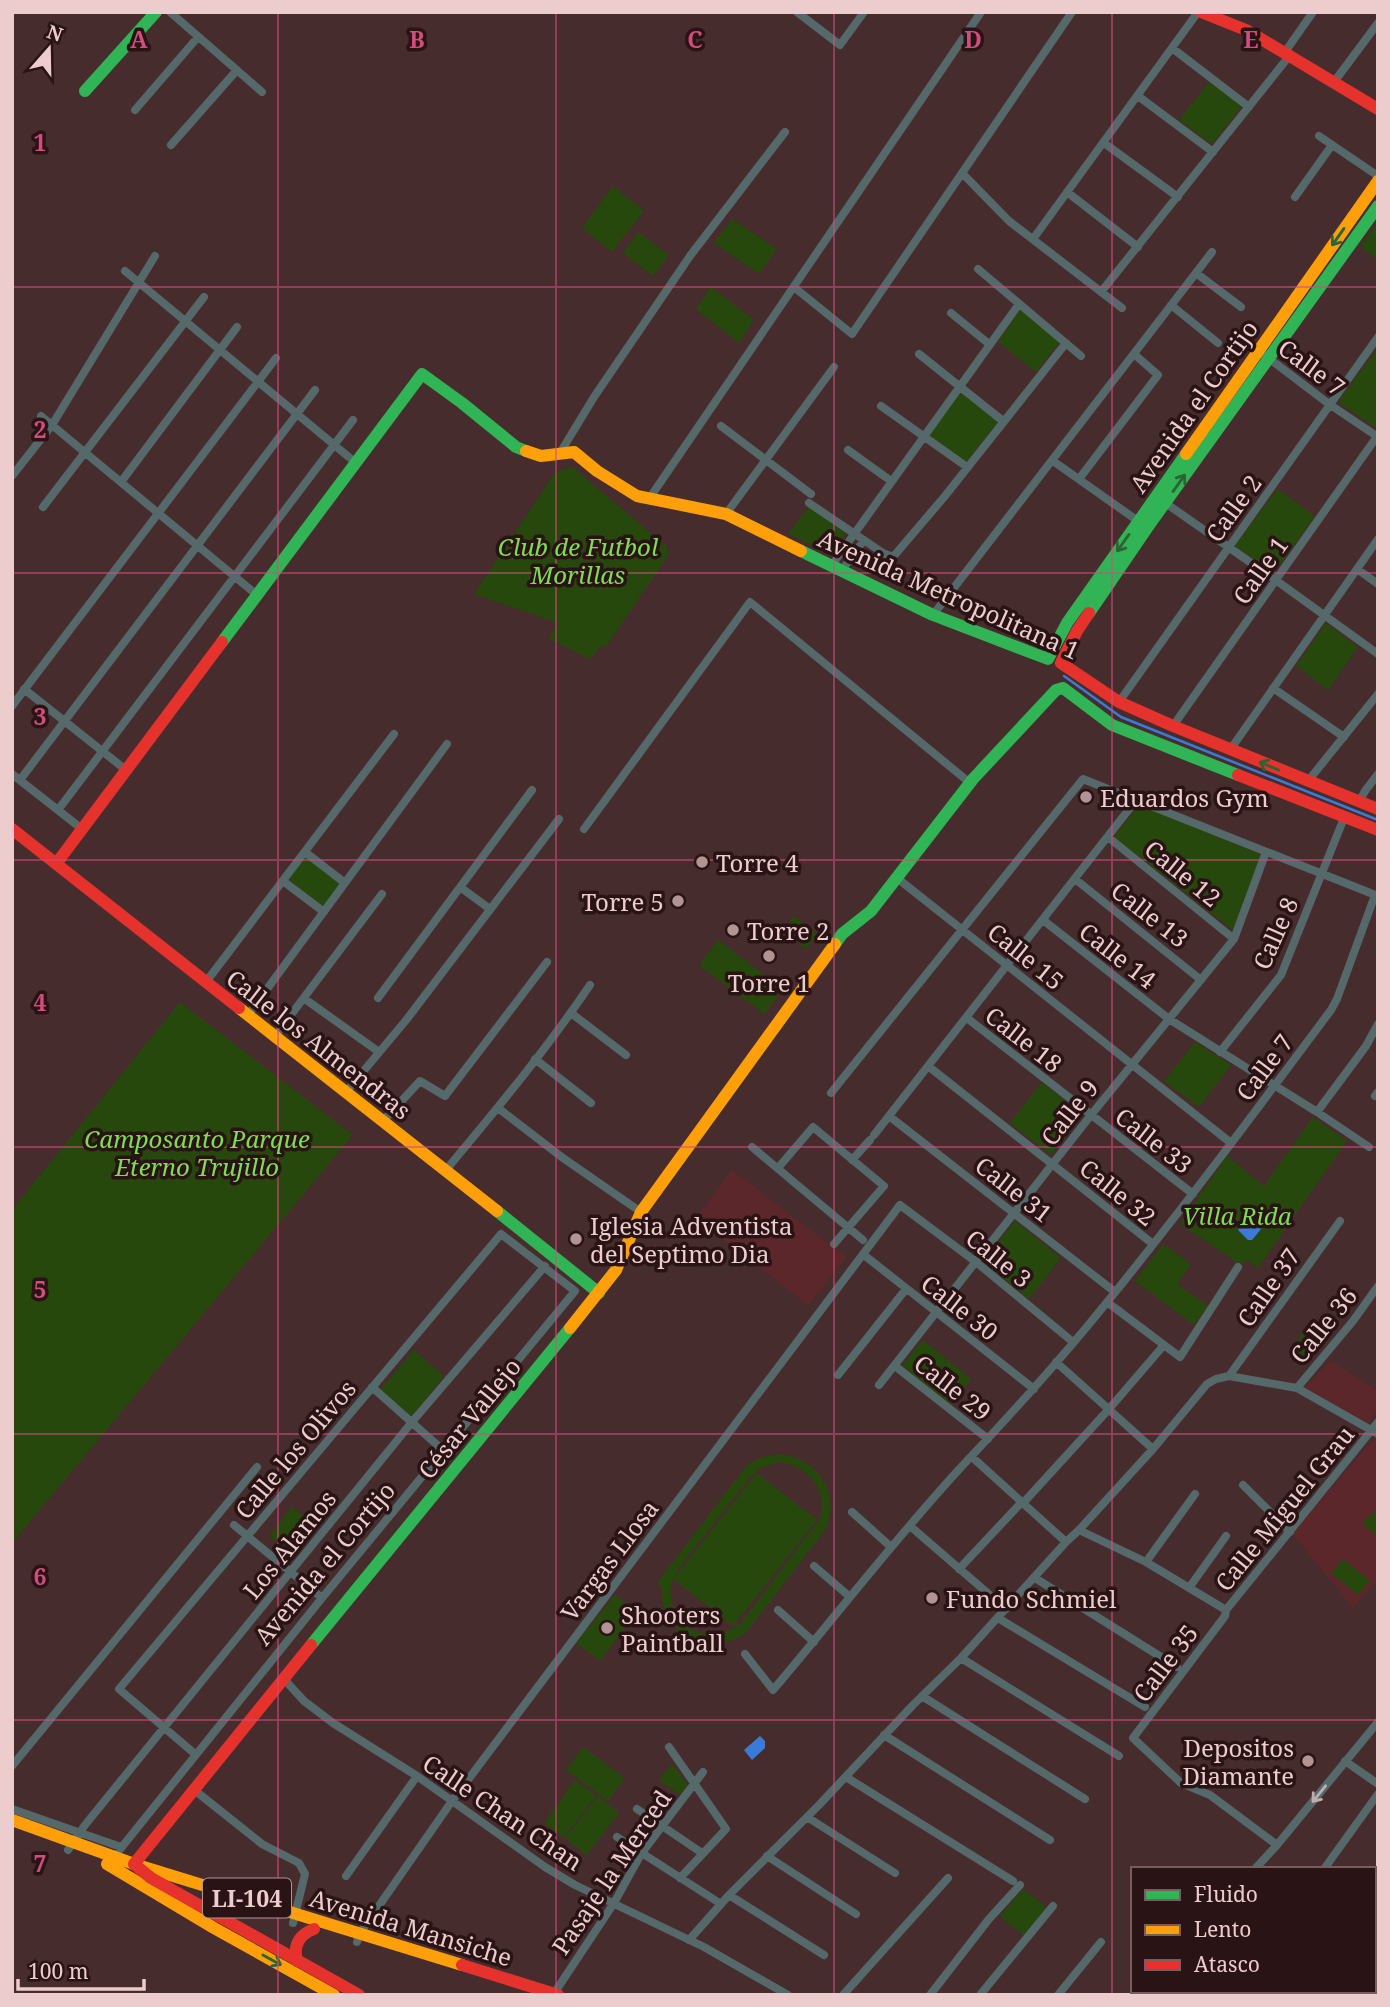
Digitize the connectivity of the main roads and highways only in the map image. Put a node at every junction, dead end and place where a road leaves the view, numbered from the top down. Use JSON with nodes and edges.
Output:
{"nodes":[{"id":1,"x":156,"y":12,"type":"edge"},
{"id":2,"x":1199,"y":12,"type":"edge"},
{"id":3,"x":85,"y":91,"type":"dead end"},
{"id":4,"x":1378,"y":109,"type":"edge"},
{"id":5,"x":1378,"y":181,"type":"edge"},
{"id":6,"x":1378,"y":206,"type":"edge"},
{"id":7,"x":1263,"y":354,"type":"junction"},
{"id":8,"x":1161,"y":499,"type":"junction"},
{"id":9,"x":1048,"y":659,"type":"joint"},
{"id":10,"x":1061,"y":663,"type":"joint"},
{"id":11,"x":1227,"y":759,"type":"junction"},
{"id":12,"x":1378,"y":809,"type":"edge"},
{"id":13,"x":12,"y":829,"type":"edge"},
{"id":14,"x":1378,"y":831,"type":"edge"},
{"id":15,"x":57,"y":864,"type":"junction"},
{"id":16,"x":599,"y":1293,"type":"junction"},
{"id":17,"x":12,"y":1820,"type":"edge"},
{"id":18,"x":12,"y":1830,"type":"edge"},
{"id":19,"x":73,"y":1842,"type":"junction"},
{"id":20,"x":114,"y":1856,"type":"junction"},
{"id":21,"x":134,"y":1864,"type":"junction"},
{"id":22,"x":151,"y":1878,"type":"junction"},
{"id":23,"x":294,"y":1918,"type":"junction"},
{"id":24,"x":314,"y":1929,"type":"junction"},
{"id":25,"x":358,"y":1937,"type":"junction"},
{"id":26,"x":297,"y":1961,"type":"junction"},
{"id":27,"x":453,"y":1967,"type":"junction"},
{"id":28,"x":555,"y":1994,"type":"edge"},
{"id":29,"x":334,"y":1995,"type":"edge"},
{"id":30,"x":359,"y":1995,"type":"edge"},
{"id":31,"x":525,"y":1995,"type":"edge"}],
"edges":[{"from":1,"to":3,"type":"main road"},
{"from":2,"to":4,"type":"main road"},
{"from":5,"to":7,"type":"main road","name":"Avenida el Cortijo","one_way":true},
{"from":6,"to":7,"type":"main road","name":"Avenida el Cortijo"},
{"from":7,"to":8,"type":"main road","name":"Avenida el Cortijo"},
{"from":8,"to":9,"type":"main road","name":"Avenida el Cortijo","one_way":true},
{"from":8,"to":10,"type":"main road","name":"Avenida el Cortijo"},
{"from":9,"to":15,"type":"main road","name":"Avenida Metropolitana 1"},
{"from":10,"to":11,"type":"main road","name":"Avenida Metropolitana 1"},
{"from":12,"to":11,"type":"main road","name":"Avenida Metropolitana 1","one_way":true},
{"from":11,"to":14,"type":"main road","name":"Avenida Metropolitana 1"},
{"from":11,"to":16,"type":"main road","name":"César Vallejo"},
{"from":13,"to":15,"type":"main road","name":"Calle los Almendras"},
{"from":15,"to":16,"type":"main road","name":"Calle los Almendras"},
{"from":16,"to":21,"type":"main road","name":"César Vallejo"},
{"from":17,"to":19,"type":"main road","name":"Avenida Mansiche","number":"LI-104"},
{"from":18,"to":19,"type":"main road","name":"Avenida Mansiche","number":"LI-104"},
{"from":19,"to":20,"type":"main road","name":"Avenida Mansiche","number":"LI-104"},
{"from":20,"to":21,"type":"main road","name":"Avenida Mansiche","number":"LI-104"},
{"from":20,"to":22,"type":"main road","name":"Avenida Mansiche","number":"LI-104"},
{"from":20,"to":29,"type":"main road","one_way":true},
{"from":21,"to":22,"type":"main road"},
{"from":21,"to":23,"type":"main road","name":"Avenida Mansiche","number":"LI-104"},
{"from":22,"to":23,"type":"main road","name":"Avenida Mansiche","number":"LI-104"},
{"from":22,"to":26,"type":"main road"},
{"from":23,"to":24,"type":"main road","name":"Avenida Mansiche","number":"LI-104"},
{"from":23,"to":25,"type":"main road","name":"Avenida Mansiche","number":"LI-104"},
{"from":24,"to":25,"type":"main road","name":"Avenida Mansiche","number":"LI-104"},
{"from":24,"to":26,"type":"main road"},
{"from":25,"to":27,"type":"main road","name":"Avenida Mansiche","number":"LI-104"},
{"from":26,"to":30,"type":"main road"},
{"from":27,"to":28,"type":"main road","name":"Avenida Mansiche","number":"LI-104"},
{"from":27,"to":31,"type":"main road","name":"Avenida Mansiche","number":"LI-104"}]}
